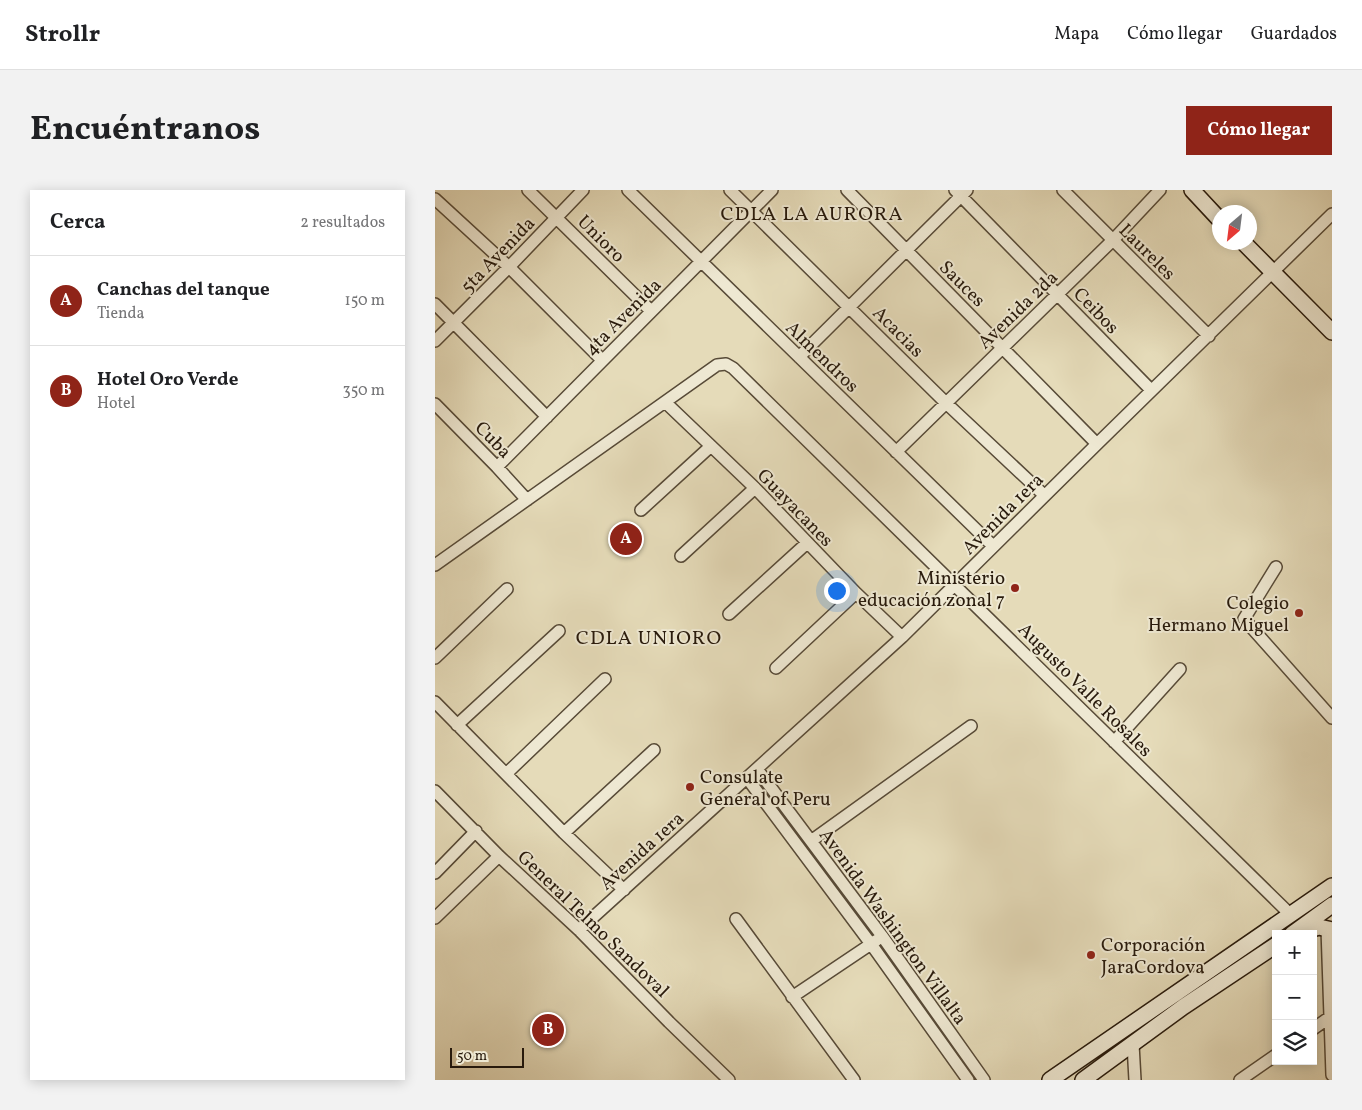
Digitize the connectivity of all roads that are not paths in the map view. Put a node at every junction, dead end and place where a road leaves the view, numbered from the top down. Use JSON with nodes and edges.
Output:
{"nodes":[{"id":1,"x":528,"y":190,"type":"edge"},
{"id":2,"x":583,"y":190,"type":"edge"},
{"id":3,"x":628,"y":190,"type":"edge"},
{"id":4,"x":731,"y":190,"type":"edge"},
{"id":5,"x":772,"y":190,"type":"edge"},
{"id":6,"x":847,"y":190,"type":"edge"},
{"id":7,"x":1063,"y":190,"type":"edge"},
{"id":8,"x":1160,"y":190,"type":"edge"},
{"id":9,"x":1191,"y":190,"type":"edge"},
{"id":10,"x":1204,"y":190,"type":"edge"},
{"id":11,"x":961,"y":192,"type":"edge"},
{"id":12,"x":435,"y":199,"type":"edge"},
{"id":13,"x":1218,"y":205,"type":"edge"},
{"id":14,"x":751,"y":210,"type":"junction"},
{"id":15,"x":1212,"y":211,"type":"edge"},
{"id":16,"x":1332,"y":214,"type":"edge"},
{"id":17,"x":556,"y":218,"type":"junction"},
{"id":18,"x":1113,"y":240,"type":"junction"},
{"id":19,"x":1257,"y":247,"type":"edge"},
{"id":20,"x":906,"y":250,"type":"junction"},
{"id":21,"x":1252,"y":250,"type":"edge"},
{"id":22,"x":701,"y":261,"type":"junction"},
{"id":23,"x":509,"y":267,"type":"junction"},
{"id":24,"x":1275,"y":270,"type":"junction"},
{"id":25,"x":1057,"y":294,"type":"junction"},
{"id":26,"x":435,"y":304,"type":"edge"},
{"id":27,"x":849,"y":307,"type":"junction"},
{"id":28,"x":651,"y":311,"type":"junction"},
{"id":29,"x":1332,"y":320,"type":"edge"},
{"id":30,"x":454,"y":322,"type":"junction"},
{"id":31,"x":1332,"y":332,"type":"edge"},
{"id":32,"x":1209,"y":336,"type":"junction"},
{"id":33,"x":435,"y":341,"type":"edge"},
{"id":34,"x":1002,"y":348,"type":"junction"},
{"id":35,"x":799,"y":357,"type":"junction"},
{"id":36,"x":603,"y":360,"type":"junction"},
{"id":37,"x":1151,"y":390,"type":"junction"},
{"id":38,"x":665,"y":402,"type":"junction"},
{"id":39,"x":946,"y":403,"type":"junction"},
{"id":40,"x":435,"y":404,"type":"edge"},
{"id":41,"x":547,"y":417,"type":"junction"},
{"id":42,"x":1097,"y":444,"type":"junction"},
{"id":43,"x":711,"y":446,"type":"junction"},
{"id":44,"x":896,"y":452,"type":"junction"},
{"id":45,"x":497,"y":467,"type":"junction"},
{"id":46,"x":755,"y":488,"type":"junction"},
{"id":47,"x":1045,"y":495,"type":"junction"},
{"id":48,"x":527,"y":500,"type":"junction"},
{"id":49,"x":641,"y":510,"type":"dead end"},
{"id":50,"x":807,"y":543,"type":"junction"},
{"id":51,"x":993,"y":546,"type":"junction"},
{"id":52,"x":681,"y":556,"type":"dead end"},
{"id":53,"x":435,"y":565,"type":"edge"},
{"id":54,"x":1276,"y":567,"type":"dead end"},
{"id":55,"x":954,"y":583,"type":"junction"},
{"id":56,"x":507,"y":588,"type":"dead end"},
{"id":57,"x":856,"y":593,"type":"junction"},
{"id":58,"x":729,"y":614,"type":"dead end"},
{"id":59,"x":559,"y":631,"type":"dead end"},
{"id":60,"x":902,"y":637,"type":"junction"},
{"id":61,"x":435,"y":658,"type":"edge"},
{"id":62,"x":776,"y":668,"type":"dead end"},
{"id":63,"x":1181,"y":669,"type":"dead end"},
{"id":64,"x":605,"y":679,"type":"dead end"},
{"id":65,"x":435,"y":702,"type":"edge"},
{"id":66,"x":1332,"y":718,"type":"edge"},
{"id":67,"x":457,"y":725,"type":"junction"},
{"id":68,"x":971,"y":726,"type":"dead end"},
{"id":69,"x":1114,"y":742,"type":"junction"},
{"id":70,"x":654,"y":750,"type":"dead end"},
{"id":71,"x":757,"y":769,"type":"junction"},
{"id":72,"x":506,"y":774,"type":"junction"},
{"id":73,"x":747,"y":778,"type":"junction"},
{"id":74,"x":435,"y":791,"type":"edge"},
{"id":75,"x":476,"y":830,"type":"junction"},
{"id":76,"x":564,"y":832,"type":"junction"},
{"id":77,"x":811,"y":841,"type":"junction"},
{"id":78,"x":499,"y":856,"type":"junction"},
{"id":79,"x":435,"y":872,"type":"edge"},
{"id":80,"x":1332,"y":886,"type":"edge"},
{"id":81,"x":624,"y":890,"type":"junction"},
{"id":82,"x":1332,"y":905,"type":"edge"},
{"id":83,"x":1291,"y":915,"type":"junction"},
{"id":84,"x":435,"y":918,"type":"edge"},
{"id":85,"x":736,"y":919,"type":"dead end"},
{"id":86,"x":1329,"y":929,"type":"edge"},
{"id":87,"x":579,"y":930,"type":"junction"},
{"id":88,"x":1298,"y":930,"type":"edge"},
{"id":89,"x":1305,"y":930,"type":"edge"},
{"id":90,"x":882,"y":936,"type":"junction"},
{"id":91,"x":871,"y":944,"type":"junction"},
{"id":92,"x":1272,"y":948,"type":"edge"},
{"id":93,"x":792,"y":996,"type":"junction"},
{"id":94,"x":1330,"y":1017,"type":"junction"},
{"id":95,"x":1317,"y":1026,"type":"edge"},
{"id":96,"x":1133,"y":1044,"type":"junction"},
{"id":97,"x":1272,"y":1058,"type":"edge"},
{"id":98,"x":1332,"y":1075,"type":"edge"},
{"id":99,"x":1242,"y":1079,"type":"edge"},
{"id":100,"x":729,"y":1080,"type":"edge"},
{"id":101,"x":854,"y":1080,"type":"edge"},
{"id":102,"x":968,"y":1080,"type":"edge"},
{"id":103,"x":984,"y":1080,"type":"edge"},
{"id":104,"x":1050,"y":1080,"type":"edge"},
{"id":105,"x":1083,"y":1080,"type":"edge"},
{"id":106,"x":1135,"y":1080,"type":"edge"}],
"edges":[{"from":1,"to":17,"type":"street","name":"Unioro"},
{"from":2,"to":17,"type":"street","name":"5ta Avenida"},
{"from":3,"to":22,"type":"street","name":"Almendros"},
{"from":4,"to":14,"type":"street","name":"Acacias"},
{"from":5,"to":14,"type":"street","name":"4ta Avenida"},
{"from":6,"to":20,"type":"street","name":"Sauces"},
{"from":7,"to":18,"type":"street","name":"Laureles"},
{"from":8,"to":18,"type":"street","name":"Avenida 2da"},
{"from":9,"to":15,"type":"main road"},
{"from":10,"to":13,"type":"main road"},
{"from":11,"to":20,"type":"street"},
{"from":11,"to":25,"type":"street","name":"Ceibos"},
{"from":12,"to":23,"type":"street"},
{"from":14,"to":22,"type":"street","name":"4ta Avenida"},
{"from":14,"to":27,"type":"street","name":"Acacias"},
{"from":16,"to":24,"type":"street","name":"Avenida 1era"},
{"from":17,"to":23,"type":"street","name":"5ta Avenida"},
{"from":17,"to":28,"type":"street","name":"Unioro"},
{"from":18,"to":25,"type":"street","name":"Avenida 2da"},
{"from":18,"to":32,"type":"street","name":"Laureles"},
{"from":19,"to":24,"type":"main road"},
{"from":20,"to":27,"type":"street"},
{"from":20,"to":34,"type":"street","name":"Sauces"},
{"from":21,"to":24,"type":"main road"},
{"from":22,"to":28,"type":"street","name":"4ta Avenida"},
{"from":22,"to":35,"type":"street","name":"Almendros"},
{"from":23,"to":30,"type":"street","name":"5ta Avenida"},
{"from":23,"to":36,"type":"street"},
{"from":24,"to":29,"type":"main road"},
{"from":24,"to":31,"type":"main road"},
{"from":24,"to":32,"type":"street","name":"Avenida 1era"},
{"from":25,"to":34,"type":"street","name":"Avenida 2da"},
{"from":25,"to":37,"type":"street","name":"Ceibos"},
{"from":26,"to":30,"type":"street"},
{"from":27,"to":35,"type":"street"},
{"from":27,"to":39,"type":"street","name":"Acacias"},
{"from":28,"to":36,"type":"street","name":"4ta Avenida"},
{"from":30,"to":33,"type":"street","name":"5ta Avenida"},
{"from":30,"to":41,"type":"street"},
{"from":32,"to":37,"type":"street","name":"Avenida 1era"},
{"from":34,"to":39,"type":"street","name":"Avenida 2da"},
{"from":34,"to":42,"type":"street","name":"Sauces"},
{"from":35,"to":44,"type":"street","name":"Almendros"},
{"from":36,"to":41,"type":"street","name":"4ta Avenida"},
{"from":37,"to":42,"type":"street","name":"Avenida 1era"},
{"from":38,"to":43,"type":"street","name":"Guayacanes"},
{"from":38,"to":48,"type":"street"},
{"from":38,"to":55,"type":"street","name":"Augusto Valle Rosales"},
{"from":39,"to":44,"type":"street","name":"Avenida 2da"},
{"from":39,"to":47,"type":"street","name":"Acacias"},
{"from":40,"to":45,"type":"street","name":"Cuba"},
{"from":41,"to":45,"type":"street","name":"4ta Avenida"},
{"from":42,"to":47,"type":"street","name":"Avenida 1era"},
{"from":43,"to":46,"type":"street","name":"Guayacanes"},
{"from":43,"to":49,"type":"street"},
{"from":44,"to":51,"type":"street","name":"Almendros"},
{"from":45,"to":48,"type":"street","name":"Cuba"},
{"from":46,"to":50,"type":"street","name":"Guayacanes"},
{"from":46,"to":52,"type":"street"},
{"from":47,"to":51,"type":"street","name":"Avenida 1era"},
{"from":48,"to":53,"type":"street"},
{"from":50,"to":57,"type":"street","name":"Guayacanes"},
{"from":50,"to":58,"type":"street"},
{"from":51,"to":55,"type":"street","name":"Avenida 1era"},
{"from":54,"to":66,"type":"street"},
{"from":55,"to":60,"type":"street","name":"Avenida 1era"},
{"from":55,"to":69,"type":"street","name":"Augusto Valle Rosales"},
{"from":56,"to":61,"type":"street"},
{"from":57,"to":60,"type":"street","name":"Guayacanes"},
{"from":57,"to":62,"type":"street"},
{"from":59,"to":67,"type":"street"},
{"from":60,"to":71,"type":"street","name":"Avenida 1era"},
{"from":63,"to":69,"type":"street"},
{"from":64,"to":72,"type":"street"},
{"from":65,"to":67,"type":"street"},
{"from":67,"to":72,"type":"street"},
{"from":68,"to":77,"type":"street"},
{"from":69,"to":83,"type":"street","name":"Augusto Valle Rosales"},
{"from":70,"to":76,"type":"street"},
{"from":71,"to":73,"type":"street","name":"Avenida 1era"},
{"from":71,"to":77,"type":"street","name":"Avenida Washington Villalta"},
{"from":72,"to":76,"type":"street"},
{"from":73,"to":81,"type":"street","name":"Avenida 1era"},
{"from":73,"to":91,"type":"street","name":"Avenida Washington Villalta"},
{"from":74,"to":75,"type":"street","name":"General Telmo Sandoval"},
{"from":75,"to":78,"type":"street","name":"General Telmo Sandoval"},
{"from":75,"to":79,"type":"street"},
{"from":76,"to":81,"type":"street"},
{"from":77,"to":90,"type":"street","name":"Avenida Washington Villalta"},
{"from":78,"to":84,"type":"street"},
{"from":78,"to":87,"type":"street","name":"General Telmo Sandoval"},
{"from":80,"to":83,"type":"main road"},
{"from":81,"to":87,"type":"street","name":"Avenida 1era"},
{"from":82,"to":88,"type":"main road"},
{"from":83,"to":104,"type":"main road"},
{"from":85,"to":93,"type":"street"},
{"from":86,"to":89,"type":"main road"},
{"from":86,"to":94,"type":"street"},
{"from":87,"to":100,"type":"street","name":"General Telmo Sandoval"},
{"from":90,"to":91,"type":"street"},
{"from":90,"to":103,"type":"street","name":"Avenida Washington Villalta"},
{"from":91,"to":93,"type":"street"},
{"from":91,"to":102,"type":"street","name":"Avenida Washington Villalta"},
{"from":92,"to":96,"type":"main road"},
{"from":93,"to":101,"type":"street"},
{"from":94,"to":95,"type":"street"},
{"from":94,"to":98,"type":"street"},
{"from":96,"to":105,"type":"main road"},
{"from":96,"to":106,"type":"street"},
{"from":97,"to":99,"type":"street"}]}
